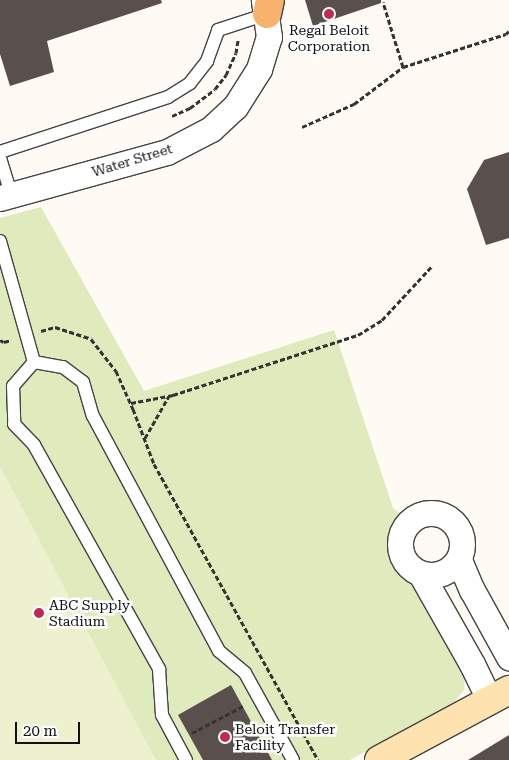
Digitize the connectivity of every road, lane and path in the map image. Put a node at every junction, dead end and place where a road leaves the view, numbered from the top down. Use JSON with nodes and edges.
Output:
{"nodes":[{"id":1,"x":383,"y":2,"type":"dead end"},
{"id":2,"x":268,"y":13,"type":"edge"},
{"id":3,"x":509,"y":30,"type":"edge"},
{"id":4,"x":403,"y":67,"type":"junction"},
{"id":5,"x":302,"y":127,"type":"dead end"},
{"id":6,"x":0,"y":152,"type":"edge"},
{"id":7,"x":0,"y":158,"type":"edge"},
{"id":8,"x":6,"y":196,"type":"edge"},
{"id":9,"x":0,"y":241,"type":"edge"},
{"id":10,"x":432,"y":266,"type":"dead end"},
{"id":11,"x":27,"y":335,"type":"junction"},
{"id":12,"x":0,"y":340,"type":"edge"},
{"id":13,"x":34,"y":362,"type":"junction"},
{"id":14,"x":169,"y":396,"type":"junction"},
{"id":15,"x":131,"y":403,"type":"junction"},
{"id":16,"x":144,"y":439,"type":"junction"},
{"id":17,"x":459,"y":560,"type":"junction"},
{"id":18,"x":421,"y":574,"type":"junction"},
{"id":19,"x":509,"y":657,"type":"edge"},
{"id":20,"x":499,"y":695,"type":"edge"},
{"id":21,"x":246,"y":704,"type":"dead end"},
{"id":22,"x":192,"y":733,"type":"dead end"},
{"id":23,"x":186,"y":760,"type":"edge"},
{"id":24,"x":293,"y":760,"type":"edge"},
{"id":25,"x":318,"y":760,"type":"edge"},
{"id":26,"x":379,"y":760,"type":"edge"}],
"edges":[{"from":1,"to":4,"type":"path"},
{"from":2,"to":6,"type":"lane"},
{"from":2,"to":8,"type":"street","name":"Water Street"},
{"from":3,"to":4,"type":"path"},
{"from":4,"to":5,"type":"path"},
{"from":7,"to":8,"type":"lane"},
{"from":9,"to":11,"type":"lane"},
{"from":10,"to":14,"type":"path"},
{"from":11,"to":12,"type":"path"},
{"from":11,"to":13,"type":"lane"},
{"from":11,"to":15,"type":"path"},
{"from":13,"to":23,"type":"lane"},
{"from":13,"to":24,"type":"lane"},
{"from":14,"to":15,"type":"path"},
{"from":14,"to":16,"type":"path"},
{"from":15,"to":16,"type":"path"},
{"from":16,"to":25,"type":"path"},
{"from":17,"to":18,"type":"street"},
{"from":17,"to":18,"type":"street"},
{"from":17,"to":19,"type":"street"},
{"from":18,"to":20,"type":"street"},
{"from":20,"to":26,"type":"street"},
{"from":21,"to":22,"type":"path"}]}
